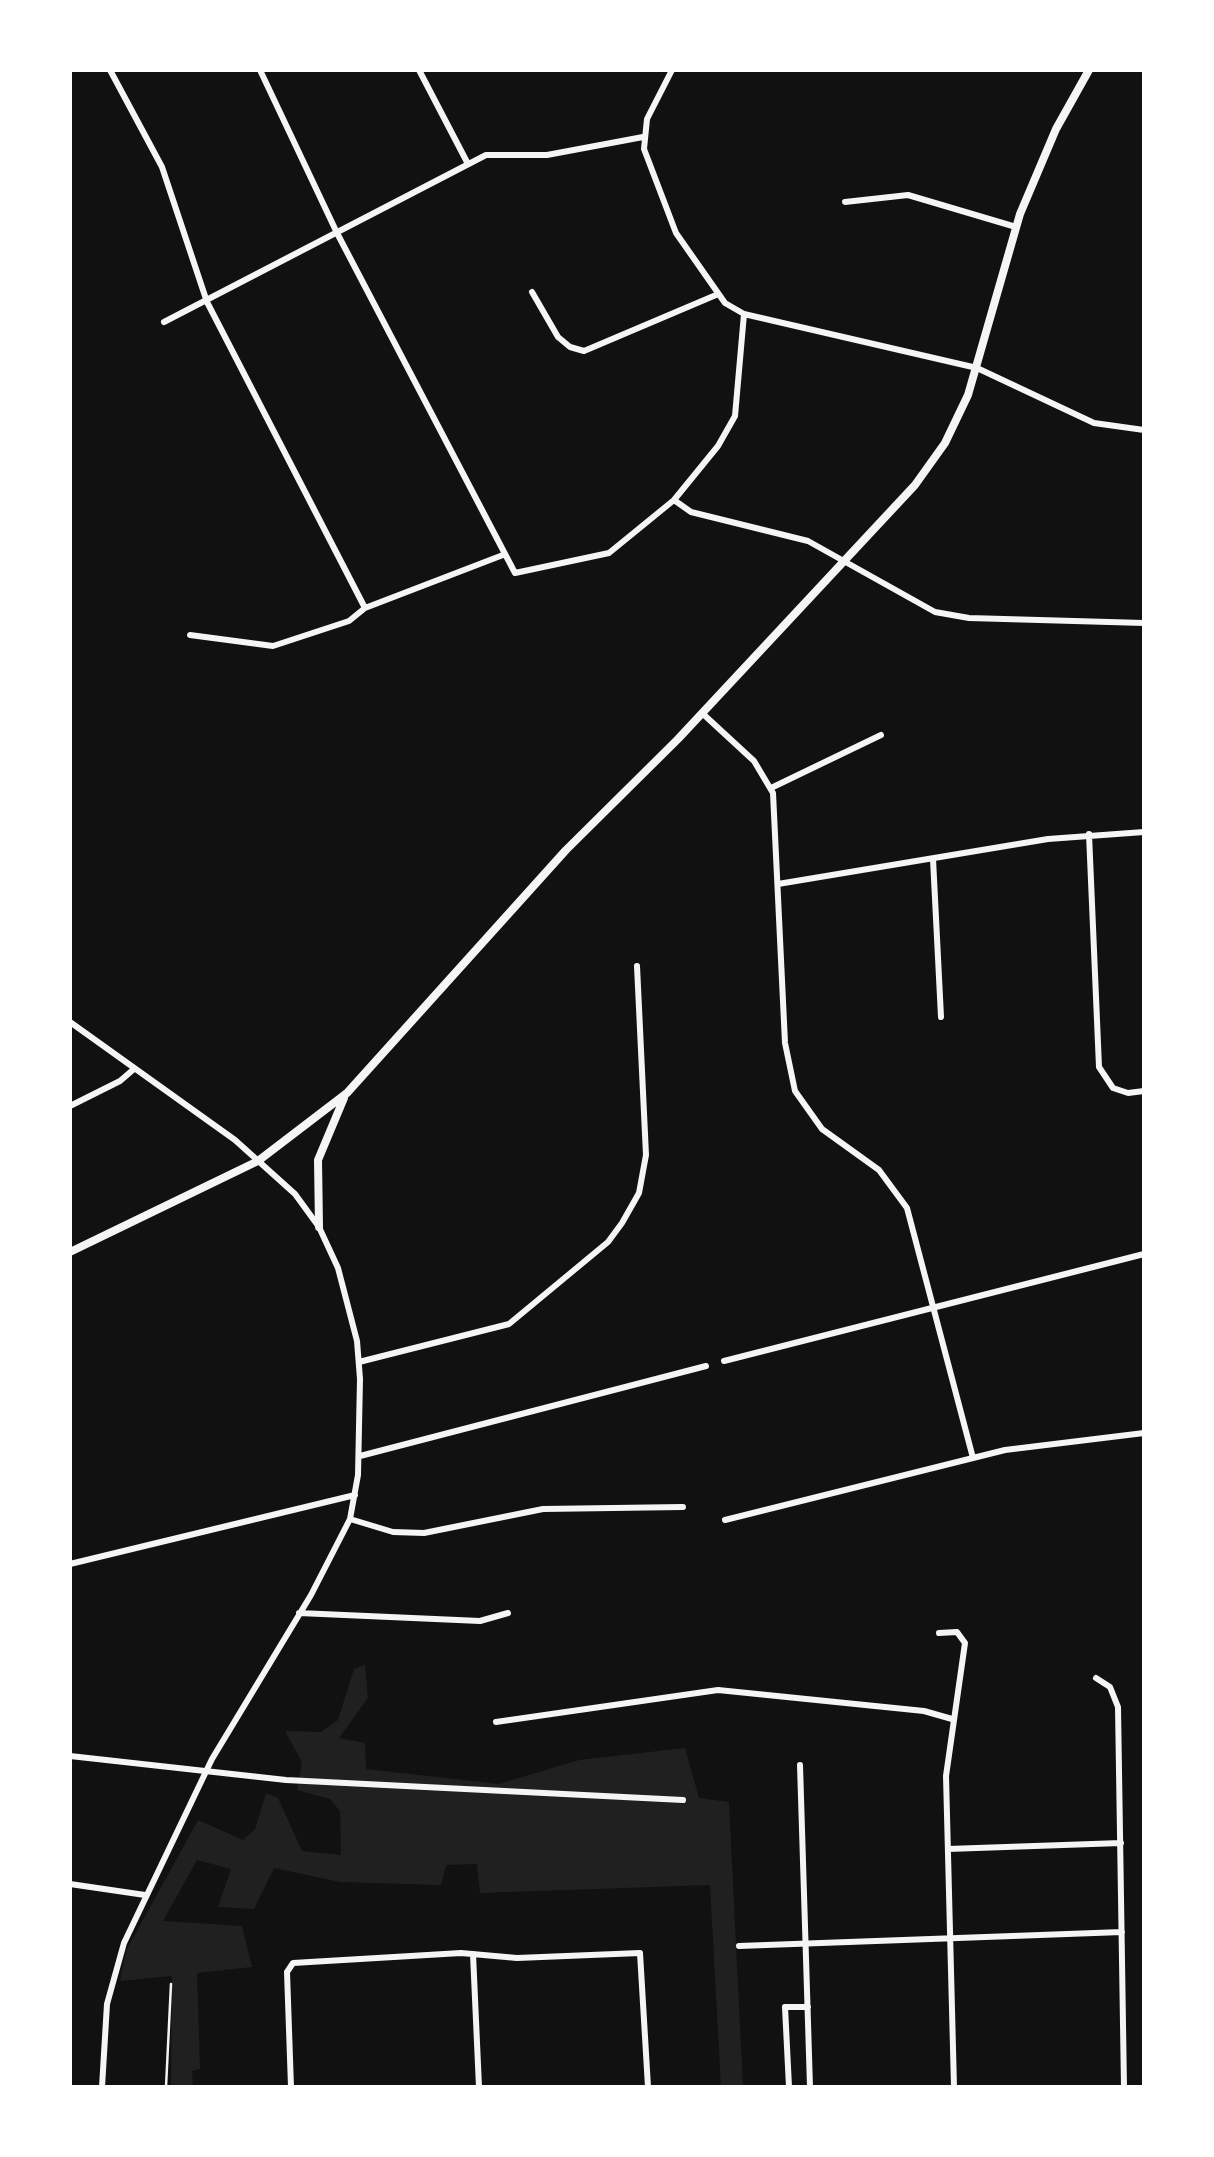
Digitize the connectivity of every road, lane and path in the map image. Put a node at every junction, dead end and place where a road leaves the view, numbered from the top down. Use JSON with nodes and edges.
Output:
{"nodes":[{"id":1,"x":110,"y":70,"type":"edge"},
{"id":2,"x":260,"y":70,"type":"edge"},
{"id":3,"x":419,"y":70,"type":"edge"},
{"id":4,"x":672,"y":70,"type":"edge"},
{"id":5,"x":1090,"y":70,"type":"edge"},
{"id":6,"x":643,"y":137,"type":"junction"},
{"id":7,"x":468,"y":164,"type":"junction"},
{"id":8,"x":845,"y":202,"type":"dead end"},
{"id":9,"x":1016,"y":227,"type":"junction"},
{"id":10,"x":337,"y":233,"type":"junction"},
{"id":11,"x":532,"y":292,"type":"dead end"},
{"id":12,"x":716,"y":295,"type":"junction"},
{"id":13,"x":207,"y":302,"type":"junction"},
{"id":14,"x":744,"y":314,"type":"junction"},
{"id":15,"x":164,"y":322,"type":"dead end"},
{"id":16,"x":977,"y":368,"type":"junction"},
{"id":17,"x":1144,"y":430,"type":"edge"},
{"id":18,"x":674,"y":500,"type":"junction"},
{"id":19,"x":504,"y":555,"type":"junction"},
{"id":20,"x":842,"y":563,"type":"junction"},
{"id":21,"x":365,"y":608,"type":"junction"},
{"id":22,"x":1144,"y":623,"type":"edge"},
{"id":23,"x":190,"y":635,"type":"dead end"},
{"id":24,"x":702,"y":714,"type":"junction"},
{"id":25,"x":882,"y":736,"type":"dead end"},
{"id":26,"x":771,"y":788,"type":"junction"},
{"id":27,"x":1144,"y":832,"type":"edge"},
{"id":28,"x":1089,"y":834,"type":"junction"},
{"id":29,"x":932,"y":860,"type":"junction"},
{"id":30,"x":778,"y":884,"type":"junction"},
{"id":31,"x":637,"y":966,"type":"dead end"},
{"id":32,"x":941,"y":1017,"type":"dead end"},
{"id":33,"x":70,"y":1022,"type":"edge"},
{"id":34,"x":134,"y":1069,"type":"junction"},
{"id":35,"x":1144,"y":1091,"type":"edge"},
{"id":36,"x":346,"y":1093,"type":"junction"},
{"id":37,"x":70,"y":1106,"type":"edge"},
{"id":38,"x":258,"y":1160,"type":"junction"},
{"id":39,"x":319,"y":1228,"type":"junction"},
{"id":40,"x":70,"y":1252,"type":"edge"},
{"id":41,"x":1144,"y":1254,"type":"edge"},
{"id":42,"x":935,"y":1308,"type":"junction"},
{"id":43,"x":724,"y":1361,"type":"dead end"},
{"id":44,"x":359,"y":1362,"type":"junction"},
{"id":45,"x":706,"y":1366,"type":"dead end"},
{"id":46,"x":1144,"y":1433,"type":"edge"},
{"id":47,"x":360,"y":1456,"type":"junction"},
{"id":48,"x":973,"y":1458,"type":"junction"},
{"id":49,"x":356,"y":1494,"type":"junction"},
{"id":50,"x":683,"y":1507,"type":"dead end"},
{"id":51,"x":350,"y":1519,"type":"junction"},
{"id":52,"x":725,"y":1520,"type":"dead end"},
{"id":53,"x":70,"y":1564,"type":"edge"},
{"id":54,"x":299,"y":1613,"type":"junction"},
{"id":55,"x":508,"y":1613,"type":"dead end"},
{"id":56,"x":938,"y":1632,"type":"dead end"},
{"id":57,"x":1096,"y":1678,"type":"dead end"},
{"id":58,"x":952,"y":1719,"type":"junction"},
{"id":59,"x":496,"y":1722,"type":"dead end"},
{"id":60,"x":70,"y":1756,"type":"edge"},
{"id":61,"x":800,"y":1766,"type":"dead end"},
{"id":62,"x":206,"y":1771,"type":"junction"},
{"id":63,"x":682,"y":1800,"type":"dead end"},
{"id":64,"x":1120,"y":1843,"type":"junction"},
{"id":65,"x":948,"y":1849,"type":"junction"},
{"id":66,"x":70,"y":1884,"type":"edge"},
{"id":67,"x":145,"y":1895,"type":"junction"},
{"id":68,"x":1122,"y":1932,"type":"junction"},
{"id":69,"x":950,"y":1938,"type":"junction"},
{"id":70,"x":805,"y":1944,"type":"junction"},
{"id":71,"x":738,"y":1946,"type":"dead end"},
{"id":72,"x":473,"y":1954,"type":"junction"},
{"id":73,"x":171,"y":1984,"type":"dead end"},
{"id":74,"x":808,"y":2007,"type":"junction"},
{"id":75,"x":102,"y":2087,"type":"edge"},
{"id":76,"x":166,"y":2087,"type":"edge"},
{"id":77,"x":291,"y":2087,"type":"edge"},
{"id":78,"x":479,"y":2087,"type":"edge"},
{"id":79,"x":648,"y":2087,"type":"edge"},
{"id":80,"x":789,"y":2087,"type":"edge"},
{"id":81,"x":810,"y":2087,"type":"edge"},
{"id":82,"x":954,"y":2087,"type":"edge"},
{"id":83,"x":1124,"y":2087,"type":"edge"}],
"edges":[{"from":1,"to":13,"type":"street"},
{"from":2,"to":10,"type":"street"},
{"from":3,"to":7,"type":"street"},
{"from":4,"to":6,"type":"street"},
{"from":5,"to":9,"type":"street"},
{"from":6,"to":7,"type":"street"},
{"from":6,"to":12,"type":"street"},
{"from":7,"to":10,"type":"street"},
{"from":8,"to":9,"type":"street"},
{"from":9,"to":16,"type":"street"},
{"from":10,"to":13,"type":"street"},
{"from":10,"to":19,"type":"street"},
{"from":11,"to":12,"type":"street"},
{"from":12,"to":14,"type":"street"},
{"from":13,"to":15,"type":"street"},
{"from":13,"to":21,"type":"street"},
{"from":14,"to":16,"type":"street"},
{"from":14,"to":18,"type":"street"},
{"from":16,"to":17,"type":"street"},
{"from":16,"to":20,"type":"street"},
{"from":18,"to":19,"type":"street"},
{"from":18,"to":20,"type":"street"},
{"from":19,"to":21,"type":"street"},
{"from":20,"to":22,"type":"street"},
{"from":20,"to":24,"type":"street"},
{"from":21,"to":23,"type":"street"},
{"from":24,"to":26,"type":"street"},
{"from":24,"to":36,"type":"street"},
{"from":25,"to":26,"type":"street"},
{"from":26,"to":30,"type":"street"},
{"from":27,"to":28,"type":"street"},
{"from":28,"to":29,"type":"street"},
{"from":28,"to":35,"type":"street"},
{"from":29,"to":30,"type":"street"},
{"from":29,"to":32,"type":"street"},
{"from":30,"to":42,"type":"street"},
{"from":31,"to":44,"type":"street"},
{"from":33,"to":34,"type":"street"},
{"from":34,"to":37,"type":"street"},
{"from":34,"to":38,"type":"street"},
{"from":36,"to":38,"type":"street"},
{"from":36,"to":39,"type":"street"},
{"from":38,"to":39,"type":"street"},
{"from":38,"to":40,"type":"street"},
{"from":39,"to":44,"type":"street"},
{"from":41,"to":42,"type":"street"},
{"from":42,"to":43,"type":"street"},
{"from":42,"to":48,"type":"street"},
{"from":44,"to":47,"type":"street"},
{"from":45,"to":47,"type":"street"},
{"from":46,"to":48,"type":"street"},
{"from":47,"to":49,"type":"street"},
{"from":48,"to":52,"type":"street"},
{"from":49,"to":51,"type":"street"},
{"from":49,"to":53,"type":"street"},
{"from":50,"to":51,"type":"street"},
{"from":51,"to":54,"type":"street"},
{"from":54,"to":55,"type":"street"},
{"from":54,"to":62,"type":"street"},
{"from":56,"to":58,"type":"street"},
{"from":57,"to":64,"type":"street"},
{"from":58,"to":59,"type":"street"},
{"from":58,"to":65,"type":"street"},
{"from":60,"to":62,"type":"street"},
{"from":61,"to":70,"type":"street"},
{"from":62,"to":63,"type":"street"},
{"from":62,"to":67,"type":"street"},
{"from":64,"to":65,"type":"street"},
{"from":64,"to":68,"type":"street"},
{"from":65,"to":69,"type":"street"},
{"from":66,"to":67,"type":"street"},
{"from":67,"to":75,"type":"street"},
{"from":68,"to":69,"type":"street"},
{"from":68,"to":83,"type":"street"},
{"from":69,"to":70,"type":"street"},
{"from":69,"to":82,"type":"street"},
{"from":70,"to":71,"type":"street"},
{"from":70,"to":74,"type":"street"},
{"from":72,"to":77,"type":"street"},
{"from":72,"to":78,"type":"street"},
{"from":72,"to":79,"type":"street"},
{"from":73,"to":76,"type":"lane"},
{"from":74,"to":80,"type":"street"},
{"from":74,"to":81,"type":"street"}]}
